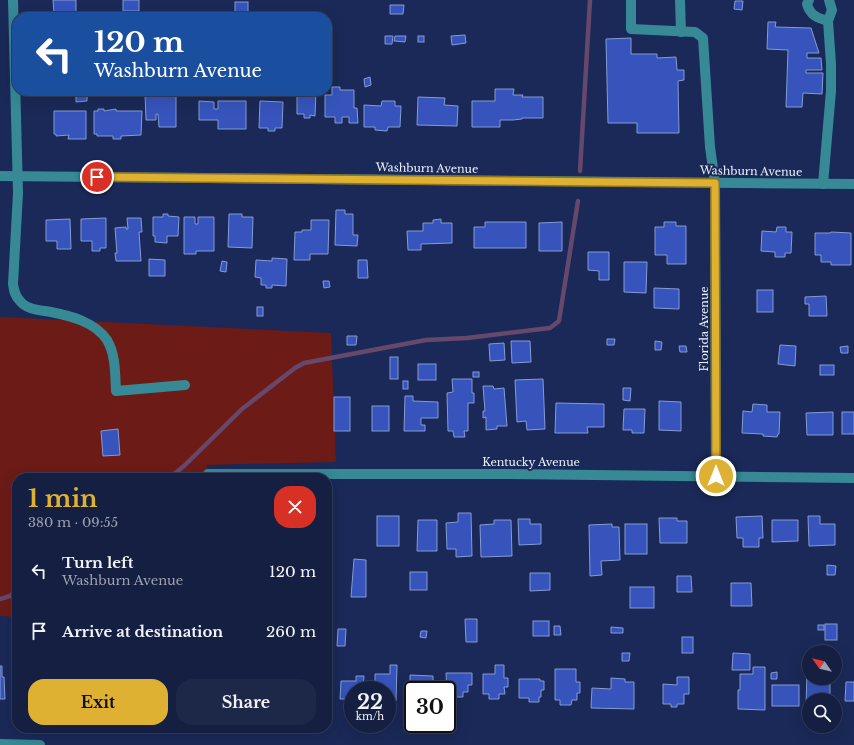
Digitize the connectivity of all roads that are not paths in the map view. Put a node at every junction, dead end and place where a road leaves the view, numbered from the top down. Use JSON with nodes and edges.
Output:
{"nodes":[{"id":1,"x":13,"y":0,"type":"edge"},
{"id":2,"x":631,"y":0,"type":"edge"},
{"id":3,"x":680,"y":0,"type":"edge"},
{"id":4,"x":810,"y":0,"type":"edge"},
{"id":5,"x":829,"y":0,"type":"edge"},
{"id":6,"x":13,"y":12,"type":"edge"},
{"id":7,"x":828,"y":21,"type":"junction"},
{"id":8,"x":681,"y":32,"type":"junction"},
{"id":9,"x":16,"y":96,"type":"edge"},
{"id":10,"x":0,"y":176,"type":"edge"},
{"id":11,"x":18,"y":176,"type":"junction"},
{"id":12,"x":715,"y":183,"type":"junction"},
{"id":13,"x":823,"y":184,"type":"junction"},
{"id":14,"x":854,"y":184,"type":"edge"},
{"id":15,"x":185,"y":385,"type":"dead end"},
{"id":16,"x":332,"y":474,"type":"edge"},
{"id":17,"x":716,"y":476,"type":"junction"},
{"id":18,"x":854,"y":478,"type":"edge"},
{"id":19,"x":0,"y":744,"type":"edge"},
{"id":20,"x":28,"y":745,"type":"edge"},
{"id":21,"x":40,"y":745,"type":"edge"}],
"edges":[{"from":1,"to":6,"type":"street"},
{"from":2,"to":8,"type":"street","name":"Florida Avenue"},
{"from":3,"to":8,"type":"street"},
{"from":4,"to":7,"type":"street"},
{"from":5,"to":7,"type":"street"},
{"from":7,"to":13,"type":"street"},
{"from":8,"to":12,"type":"street","name":"Florida Avenue"},
{"from":9,"to":11,"type":"street"},
{"from":10,"to":11,"type":"street","name":"Washburn Avenue"},
{"from":11,"to":12,"type":"street","name":"Washburn Avenue"},
{"from":11,"to":15,"type":"street"},
{"from":12,"to":13,"type":"street","name":"Washburn Avenue"},
{"from":12,"to":17,"type":"street","name":"Florida Avenue"},
{"from":13,"to":14,"type":"street","name":"Washburn Avenue"},
{"from":16,"to":17,"type":"street","name":"Kentucky Avenue"},
{"from":17,"to":18,"type":"street","name":"Kentucky Avenue"},
{"from":19,"to":20,"type":"street"},
{"from":20,"to":21,"type":"street"}]}
